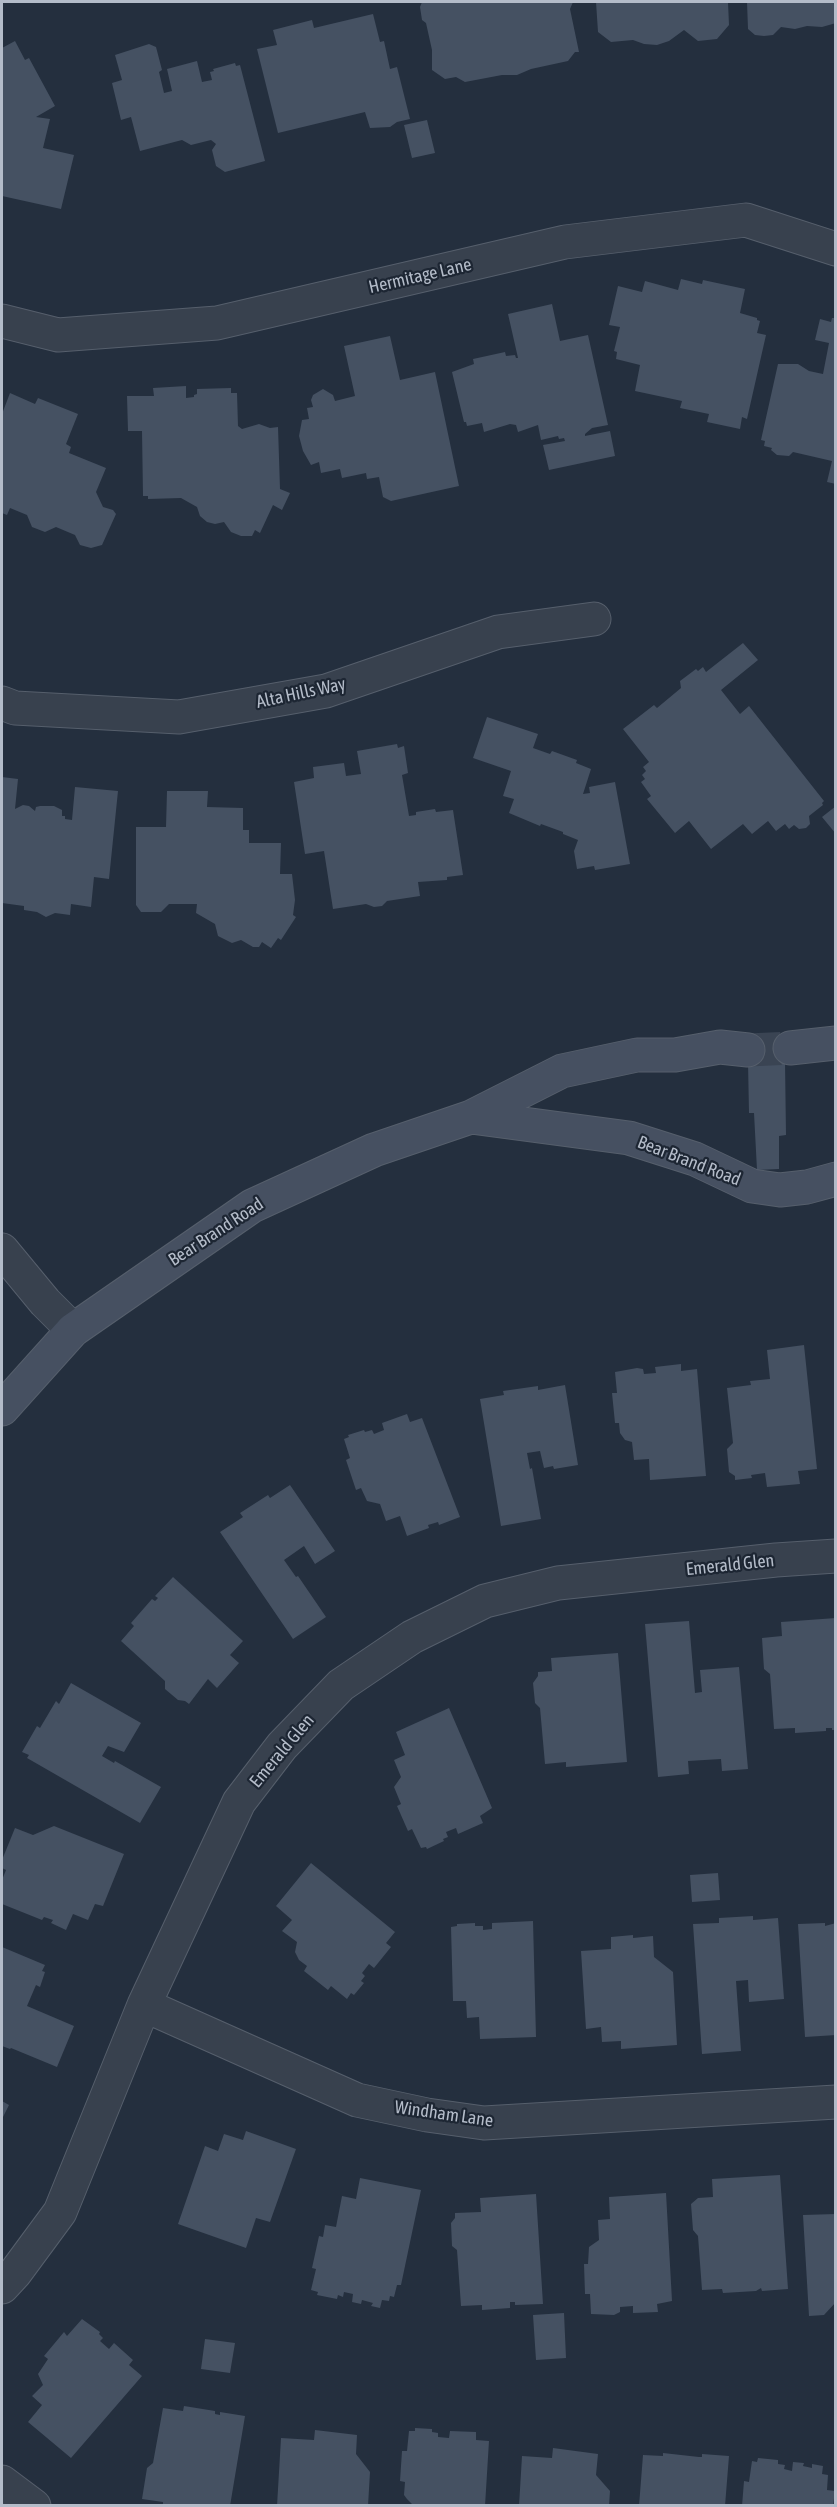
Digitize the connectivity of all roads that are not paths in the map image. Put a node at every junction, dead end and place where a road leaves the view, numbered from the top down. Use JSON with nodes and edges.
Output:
{"nodes":[{"id":1,"x":836,"y":249,"type":"edge"},
{"id":2,"x":2,"y":321,"type":"edge"},
{"id":3,"x":594,"y":619,"type":"dead end"},
{"id":4,"x":2,"y":703,"type":"edge"},
{"id":5,"x":836,"y":1043,"type":"edge"},
{"id":6,"x":789,"y":1048,"type":"tunnel mouth"},
{"id":7,"x":748,"y":1050,"type":"tunnel mouth"},
{"id":8,"x":471,"y":1117,"type":"junction"},
{"id":9,"x":836,"y":1179,"type":"edge"},
{"id":10,"x":2,"y":1250,"type":"edge"},
{"id":11,"x":73,"y":1330,"type":"junction"},
{"id":12,"x":2,"y":1409,"type":"edge"},
{"id":13,"x":836,"y":1556,"type":"edge"},
{"id":14,"x":144,"y":2005,"type":"junction"},
{"id":15,"x":836,"y":2102,"type":"edge"},
{"id":16,"x":2,"y":2287,"type":"edge"},
{"id":17,"x":2,"y":2482,"type":"edge"},
{"id":18,"x":34,"y":2505,"type":"edge"}],
"edges":[{"from":1,"to":2,"type":"street","name":"Hermitage Lane"},
{"from":3,"to":4,"type":"street","name":"Alta Hills Way"},
{"from":5,"to":6,"type":"street"},
{"from":7,"to":8,"type":"street","name":"Bear Brand Road"},
{"from":8,"to":9,"type":"street","name":"Bear Brand Road"},
{"from":8,"to":11,"type":"street","name":"Bear Brand Road"},
{"from":10,"to":11,"type":"street"},
{"from":11,"to":12,"type":"street","name":"Bear Brand Road"},
{"from":13,"to":14,"type":"street","name":"Emerald Glen"},
{"from":14,"to":15,"type":"street","name":"Windham Lane"},
{"from":14,"to":16,"type":"street","name":"Emerald Glen"},
{"from":17,"to":18,"type":"street"}]}
